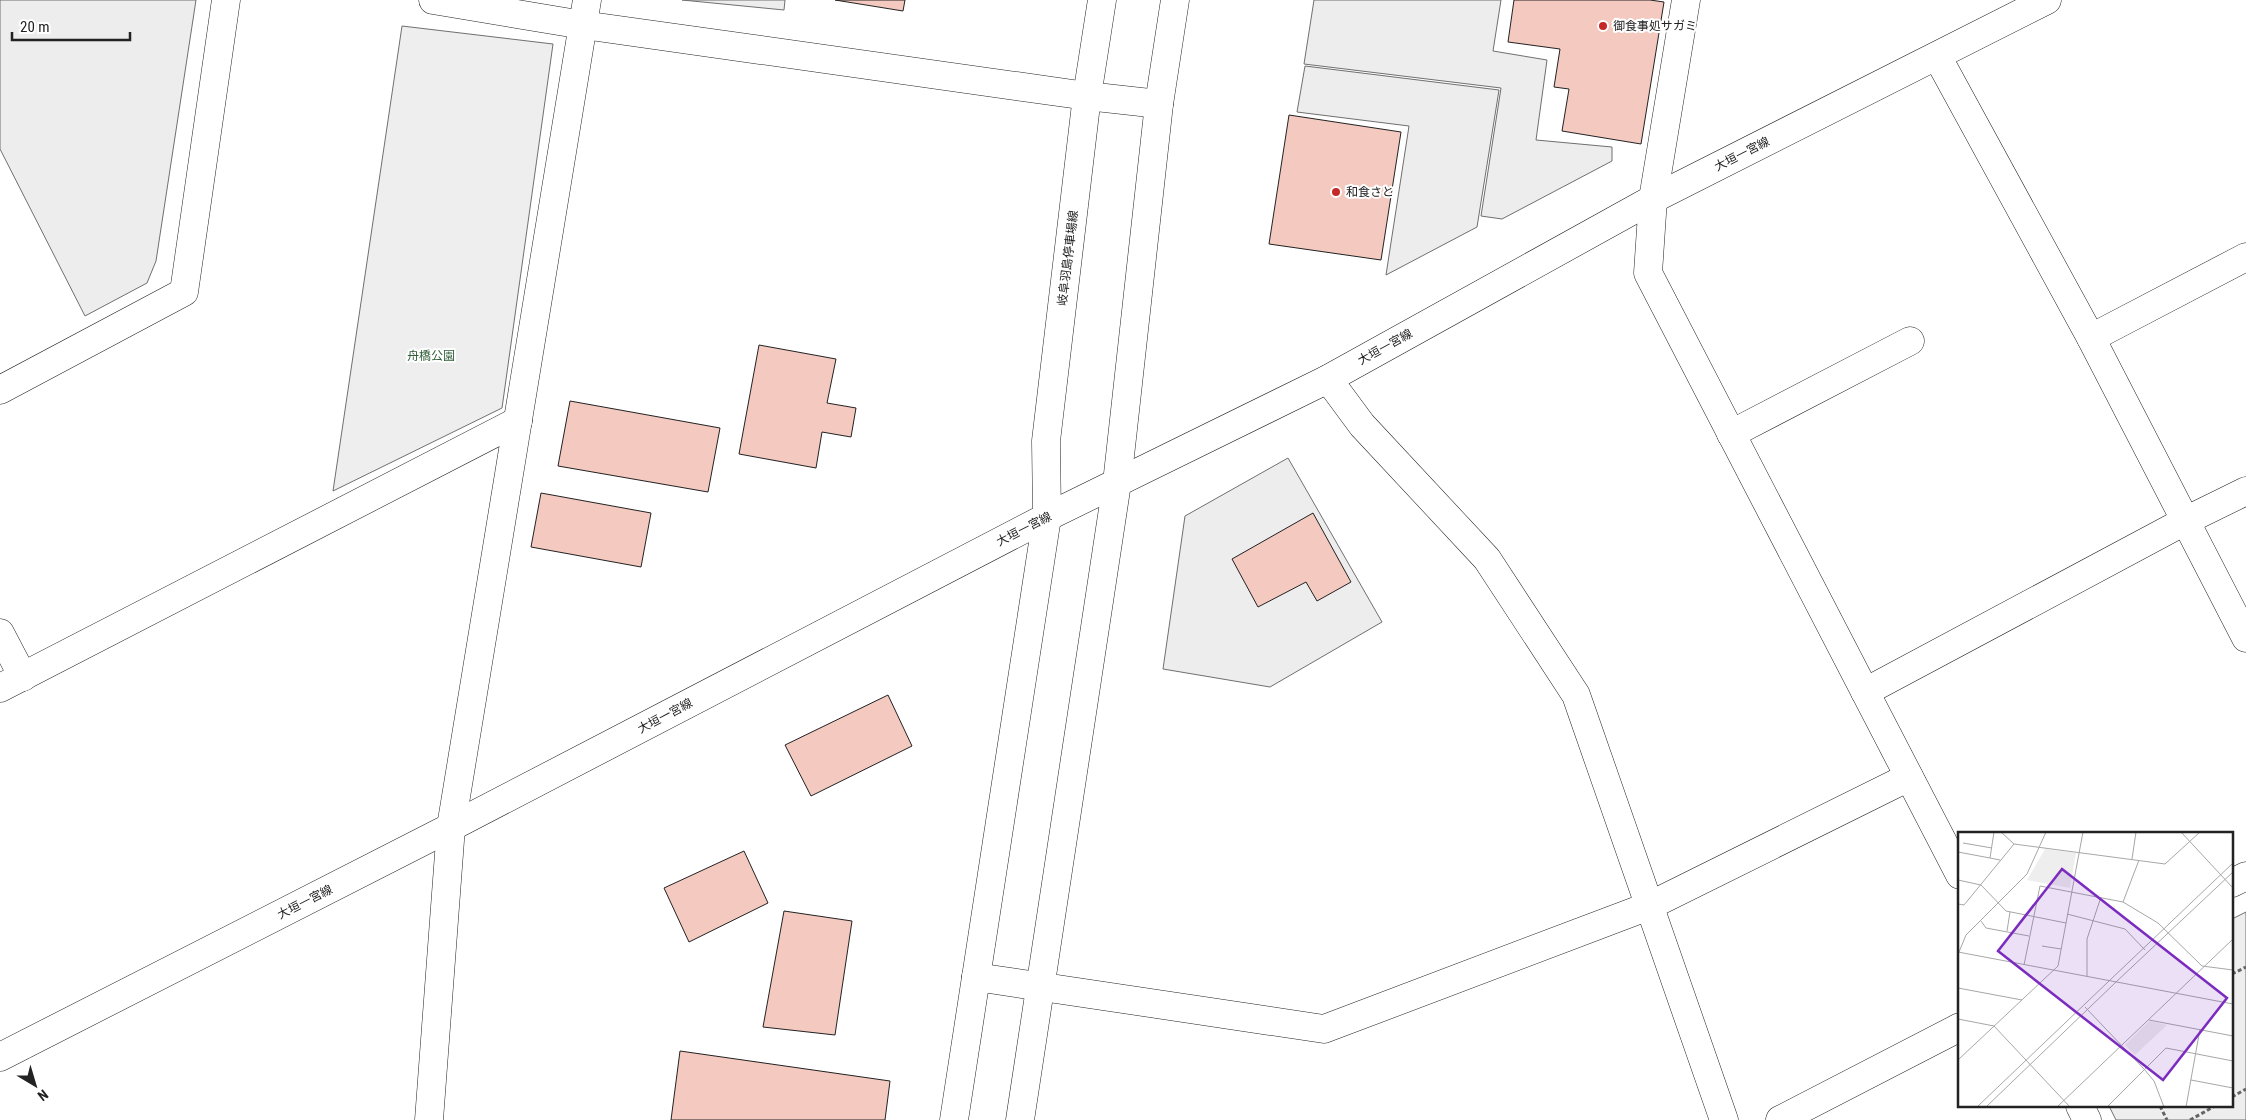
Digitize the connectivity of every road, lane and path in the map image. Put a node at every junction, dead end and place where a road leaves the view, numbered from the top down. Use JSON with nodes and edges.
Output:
{"nodes":[{"id":1,"x":226,"y":0,"type":"edge"},
{"id":2,"x":432,"y":0,"type":"edge"},
{"id":3,"x":1102,"y":0,"type":"edge"},
{"id":4,"x":1175,"y":0,"type":"edge"},
{"id":5,"x":1686,"y":0,"type":"edge"},
{"id":6,"x":2047,"y":0,"type":"edge"},
{"id":7,"x":585,"y":12,"type":"edge"},
{"id":8,"x":1937,"y":56,"type":"junction"},
{"id":9,"x":1087,"y":96,"type":"junction"},
{"id":10,"x":1159,"y":104,"type":"junction"},
{"id":11,"x":1652,"y":199,"type":"junction"},
{"id":12,"x":2246,"y":257,"type":"edge"},
{"id":13,"x":2091,"y":338,"type":"junction"},
{"id":14,"x":1910,"y":341,"type":"dead end"},
{"id":15,"x":1328,"y":379,"type":"junction"},
{"id":16,"x":0,"y":390,"type":"edge"},
{"id":17,"x":518,"y":421,"type":"junction"},
{"id":18,"x":1731,"y":434,"type":"junction"},
{"id":19,"x":1117,"y":483,"type":"junction"},
{"id":20,"x":2246,"y":491,"type":"edge"},
{"id":21,"x":1047,"y":516,"type":"junction"},
{"id":22,"x":2185,"y":520,"type":"junction"},
{"id":23,"x":0,"y":633,"type":"edge"},
{"id":24,"x":2246,"y":638,"type":"edge"},
{"id":25,"x":11,"y":682,"type":"edge"},
{"id":26,"x":1864,"y":692,"type":"junction"},
{"id":27,"x":1909,"y":777,"type":"junction"},
{"id":28,"x":451,"y":827,"type":"junction"},
{"id":29,"x":1958,"y":871,"type":"edge"},
{"id":30,"x":2246,"y":876,"type":"edge"},
{"id":31,"x":2234,"y":882,"type":"edge"},
{"id":32,"x":1649,"y":906,"type":"junction"},
{"id":33,"x":2246,"y":967,"type":"edge"},
{"id":34,"x":2234,"y":973,"type":"edge"},
{"id":35,"x":976,"y":977,"type":"junction"},
{"id":36,"x":1041,"y":986,"type":"junction"},
{"id":37,"x":1958,"y":1028,"type":"edge"},
{"id":38,"x":0,"y":1057,"type":"edge"},
{"id":39,"x":2246,"y":1089,"type":"edge"},
{"id":40,"x":2234,"y":1096,"type":"edge"},
{"id":41,"x":2081,"y":1108,"type":"edge"},
{"id":42,"x":2161,"y":1108,"type":"edge"},
{"id":43,"x":2211,"y":1108,"type":"edge"},
{"id":44,"x":429,"y":1120,"type":"edge"},
{"id":45,"x":954,"y":1120,"type":"edge"},
{"id":46,"x":1020,"y":1120,"type":"edge"},
{"id":47,"x":1724,"y":1120,"type":"edge"},
{"id":48,"x":1780,"y":1120,"type":"edge"},
{"id":49,"x":2087,"y":1120,"type":"edge"},
{"id":50,"x":2167,"y":1120,"type":"edge"},
{"id":51,"x":2190,"y":1120,"type":"edge"}],
"edges":[{"from":1,"to":16,"type":"street"},
{"from":2,"to":7,"type":"street"},
{"from":3,"to":9,"type":"street","name":"岐阜羽島停車場線"},
{"from":4,"to":10,"type":"street"},
{"from":5,"to":11,"type":"street"},
{"from":6,"to":8,"type":"street","name":"大垣一宮線"},
{"from":7,"to":9,"type":"street"},
{"from":7,"to":17,"type":"street"},
{"from":8,"to":11,"type":"street","name":"大垣一宮線"},
{"from":8,"to":13,"type":"street"},
{"from":9,"to":10,"type":"street"},
{"from":9,"to":21,"type":"street","name":"岐阜羽島停車場線"},
{"from":10,"to":19,"type":"street"},
{"from":11,"to":15,"type":"street","name":"大垣一宮線"},
{"from":11,"to":18,"type":"street"},
{"from":12,"to":13,"type":"street"},
{"from":13,"to":22,"type":"street"},
{"from":14,"to":18,"type":"street"},
{"from":15,"to":19,"type":"street","name":"大垣一宮線"},
{"from":15,"to":32,"type":"street"},
{"from":17,"to":25,"type":"street"},
{"from":17,"to":28,"type":"street"},
{"from":18,"to":26,"type":"street"},
{"from":19,"to":21,"type":"street","name":"大垣一宮線"},
{"from":19,"to":36,"type":"street"},
{"from":20,"to":22,"type":"street"},
{"from":21,"to":28,"type":"street","name":"大垣一宮線"},
{"from":21,"to":35,"type":"street","name":"岐阜羽島停車場線"},
{"from":22,"to":24,"type":"street"},
{"from":22,"to":26,"type":"street"},
{"from":23,"to":25,"type":"street"},
{"from":26,"to":27,"type":"street"},
{"from":27,"to":29,"type":"street"},
{"from":27,"to":32,"type":"street"},
{"from":28,"to":38,"type":"street","name":"大垣一宮線"},
{"from":28,"to":44,"type":"street"},
{"from":30,"to":31,"type":"street"},
{"from":32,"to":36,"type":"street"},
{"from":32,"to":47,"type":"street"},
{"from":33,"to":34,"type":"path"},
{"from":35,"to":36,"type":"street"},
{"from":35,"to":45,"type":"street","name":"岐阜羽島停車場線"},
{"from":36,"to":46,"type":"street"},
{"from":37,"to":48,"type":"street"},
{"from":39,"to":40,"type":"path"},
{"from":41,"to":49,"type":"street"},
{"from":42,"to":50,"type":"path"},
{"from":43,"to":51,"type":"path"}]}
